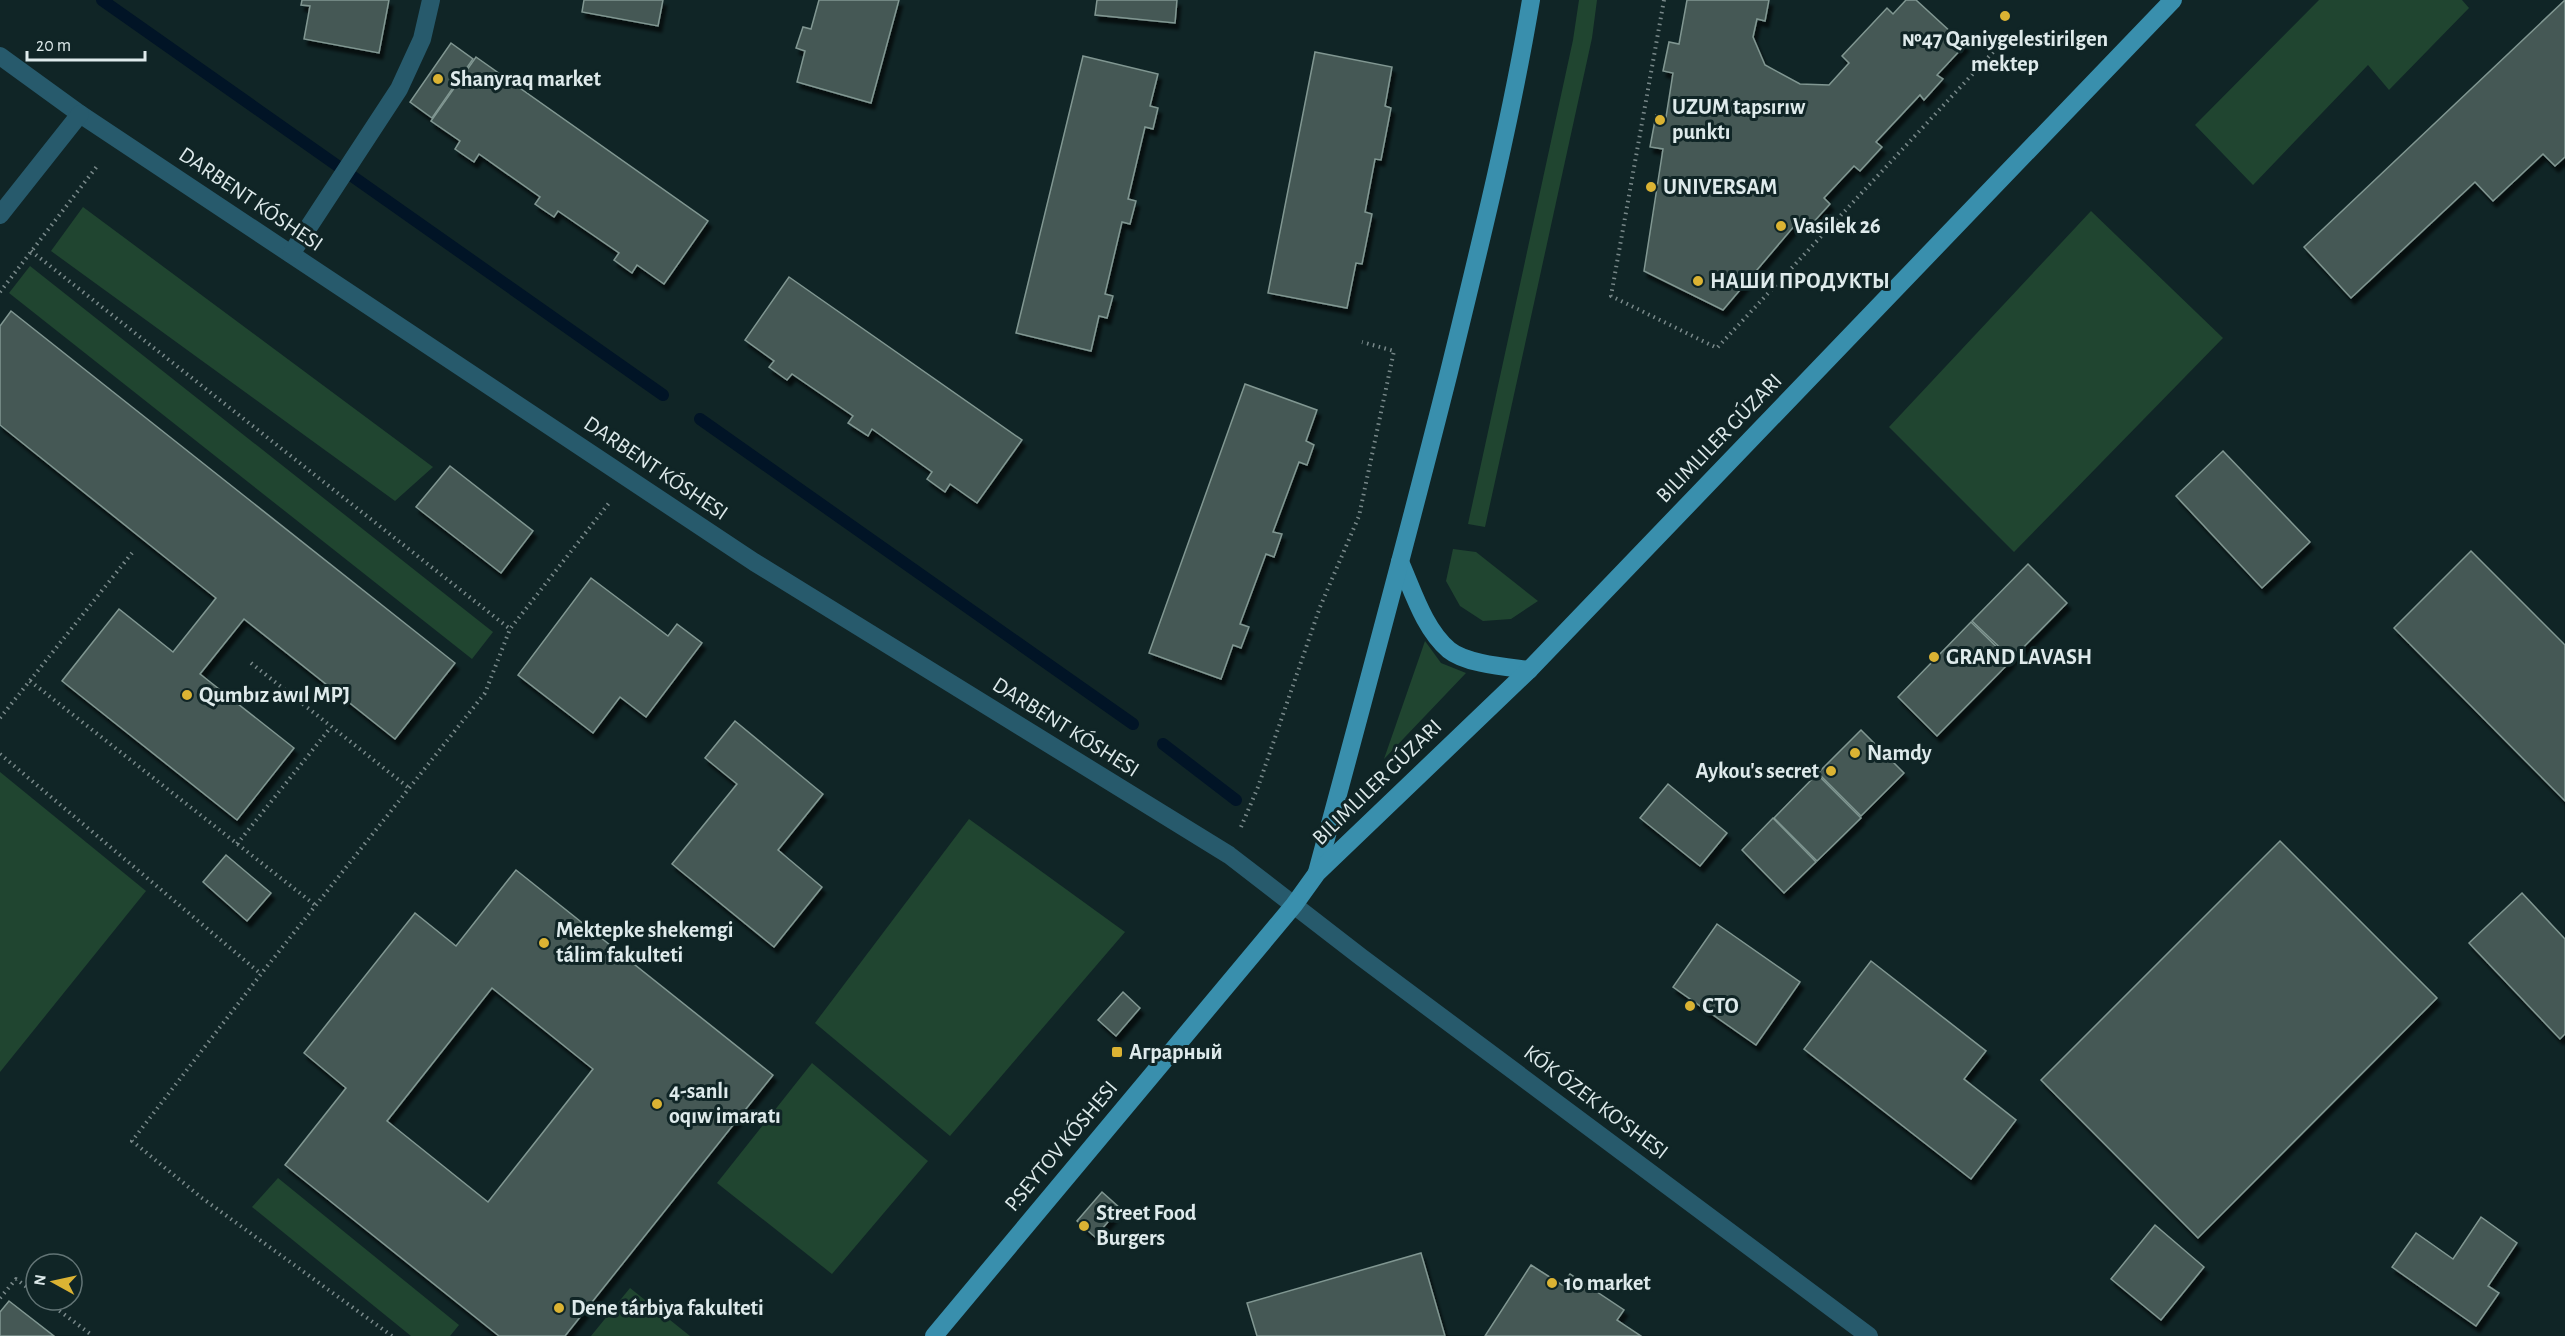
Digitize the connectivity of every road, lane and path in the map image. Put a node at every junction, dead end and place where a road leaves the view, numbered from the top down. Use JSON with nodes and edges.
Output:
{"nodes":[{"id":1,"x":431,"y":0,"type":"edge"},
{"id":2,"x":1531,"y":0,"type":"edge"},
{"id":3,"x":1664,"y":0,"type":"edge"},
{"id":4,"x":2173,"y":0,"type":"edge"},
{"id":5,"x":1996,"y":49,"type":"dead end"},
{"id":6,"x":0,"y":56,"type":"edge"},
{"id":7,"x":80,"y":114,"type":"junction"},
{"id":8,"x":98,"y":165,"type":"dead end"},
{"id":9,"x":0,"y":214,"type":"edge"},
{"id":10,"x":31,"y":251,"type":"junction"},
{"id":11,"x":291,"y":254,"type":"junction"},
{"id":12,"x":0,"y":292,"type":"edge"},
{"id":13,"x":1362,"y":342,"type":"dead end"},
{"id":14,"x":609,"y":503,"type":"dead end"},
{"id":15,"x":132,"y":553,"type":"dead end"},
{"id":16,"x":1400,"y":562,"type":"junction"},
{"id":17,"x":510,"y":630,"type":"junction"},
{"id":18,"x":251,"y":663,"type":"dead end"},
{"id":19,"x":1529,"y":670,"type":"junction"},
{"id":20,"x":30,"y":681,"type":"junction"},
{"id":21,"x":0,"y":718,"type":"edge"},
{"id":22,"x":331,"y":727,"type":"junction"},
{"id":23,"x":0,"y":754,"type":"edge"},
{"id":24,"x":409,"y":788,"type":"junction"},
{"id":25,"x":237,"y":844,"type":"junction"},
{"id":26,"x":1229,"y":855,"type":"junction"},
{"id":27,"x":1317,"y":873,"type":"junction"},
{"id":28,"x":315,"y":905,"type":"junction"},
{"id":29,"x":1294,"y":905,"type":"junction"},
{"id":30,"x":261,"y":974,"type":"junction"},
{"id":31,"x":24,"y":1285,"type":"edge"},
{"id":32,"x":0,"y":1298,"type":"edge"},
{"id":33,"x":61,"y":1312,"type":"edge"},
{"id":34,"x":93,"y":1336,"type":"edge"},
{"id":35,"x":392,"y":1336,"type":"edge"},
{"id":36,"x":934,"y":1336,"type":"edge"},
{"id":37,"x":1869,"y":1336,"type":"edge"}],
"edges":[{"from":1,"to":11,"type":"street"},
{"from":2,"to":16,"type":"main road"},
{"from":3,"to":5,"type":"path"},
{"from":4,"to":19,"type":"main road"},
{"from":6,"to":7,"type":"street","name":"DARBENT KÓSHESI"},
{"from":7,"to":9,"type":"street"},
{"from":7,"to":11,"type":"street","name":"DARBENT KÓSHESI"},
{"from":8,"to":10,"type":"path"},
{"from":10,"to":12,"type":"path"},
{"from":10,"to":17,"type":"path"},
{"from":11,"to":26,"type":"street","name":"DARBENT KÓSHESI"},
{"from":13,"to":26,"type":"path"},
{"from":14,"to":17,"type":"path"},
{"from":15,"to":20,"type":"path"},
{"from":16,"to":19,"type":"main road"},
{"from":16,"to":27,"type":"main road"},
{"from":17,"to":24,"type":"path"},
{"from":18,"to":22,"type":"path"},
{"from":19,"to":27,"type":"main road"},
{"from":20,"to":21,"type":"path"},
{"from":20,"to":25,"type":"path"},
{"from":22,"to":24,"type":"path"},
{"from":22,"to":25,"type":"path"},
{"from":23,"to":30,"type":"path"},
{"from":24,"to":28,"type":"path"},
{"from":25,"to":28,"type":"path"},
{"from":26,"to":29,"type":"street","name":"DARBENT KÓSHESI"},
{"from":27,"to":29,"type":"main road","name":"P.SEYTOV KÓSHESI"},
{"from":28,"to":30,"type":"path"},
{"from":29,"to":36,"type":"main road","name":"P.SEYTOV KÓSHESI"},
{"from":29,"to":37,"type":"street","name":"KÓK ÓZEK KO'SHESI"},
{"from":30,"to":35,"type":"path"},
{"from":31,"to":32,"type":"path"},
{"from":33,"to":34,"type":"path"}]}
